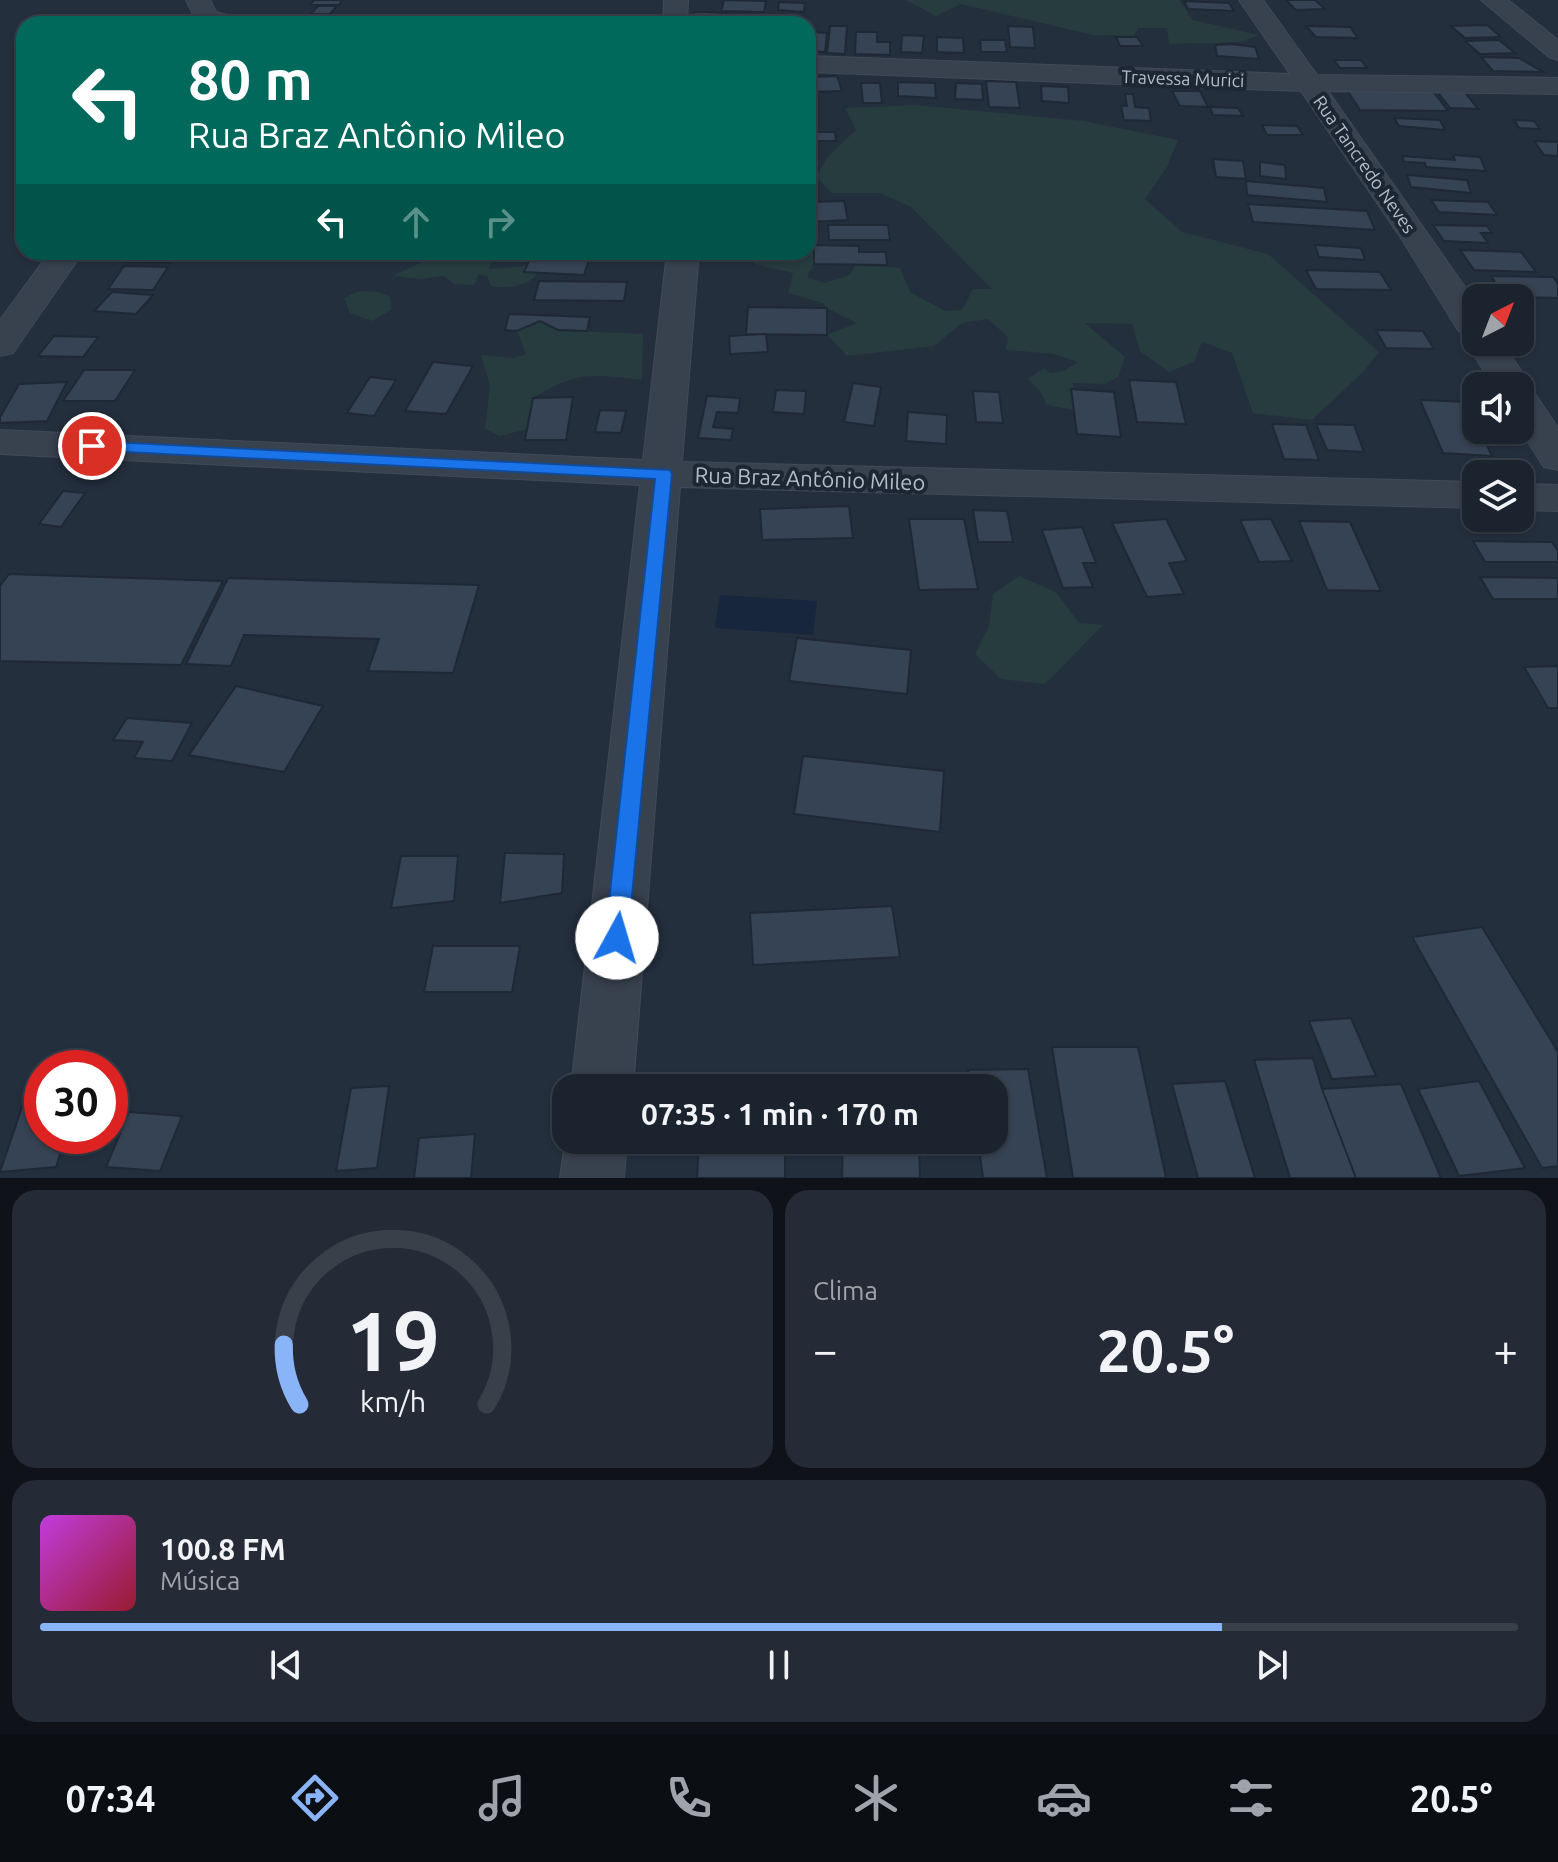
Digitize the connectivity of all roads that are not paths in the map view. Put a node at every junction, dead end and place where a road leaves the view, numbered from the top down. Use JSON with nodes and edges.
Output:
{"nodes":[{"id":1,"x":251,"y":0,"type":"edge"},
{"id":2,"x":1251,"y":0,"type":"edge"},
{"id":3,"x":1493,"y":0,"type":"edge"},
{"id":4,"x":238,"y":16,"type":"edge"},
{"id":5,"x":1558,"y":52,"type":"edge"},
{"id":6,"x":816,"y":64,"type":"edge"},
{"id":7,"x":1308,"y":83,"type":"junction"},
{"id":8,"x":1558,"y":86,"type":"edge"},
{"id":9,"x":61,"y":260,"type":"edge"},
{"id":10,"x":682,"y":260,"type":"edge"},
{"id":11,"x":1462,"y":308,"type":"edge"},
{"id":12,"x":0,"y":345,"type":"edge"},
{"id":13,"x":1534,"y":421,"type":"edge"},
{"id":14,"x":0,"y":442,"type":"edge"},
{"id":15,"x":1558,"y":458,"type":"edge"},
{"id":16,"x":664,"y":474,"type":"junction"},
{"id":17,"x":1462,"y":495,"type":"edge"},
{"id":18,"x":1534,"y":497,"type":"edge"},
{"id":19,"x":1558,"y":498,"type":"edge"},
{"id":20,"x":603,"y":1074,"type":"edge"},
{"id":21,"x":595,"y":1154,"type":"edge"},
{"id":22,"x":592,"y":1178,"type":"edge"}],
"edges":[{"from":1,"to":4,"type":"street"},
{"from":2,"to":7,"type":"street","name":"Rua Tancredo Neves"},
{"from":3,"to":5,"type":"street"},
{"from":6,"to":7,"type":"street","name":"Travessa Murici"},
{"from":7,"to":8,"type":"street","name":"Travessa Murici"},
{"from":7,"to":11,"type":"street","name":"Rua Tancredo Neves"},
{"from":9,"to":12,"type":"street"},
{"from":10,"to":16,"type":"street"},
{"from":13,"to":15,"type":"street"},
{"from":14,"to":16,"type":"street","name":"Rua Braz Antônio Mileo"},
{"from":16,"to":17,"type":"street","name":"Rua Braz Antônio Mileo"},
{"from":16,"to":20,"type":"street"},
{"from":18,"to":19,"type":"street"},
{"from":21,"to":22,"type":"street"}]}
